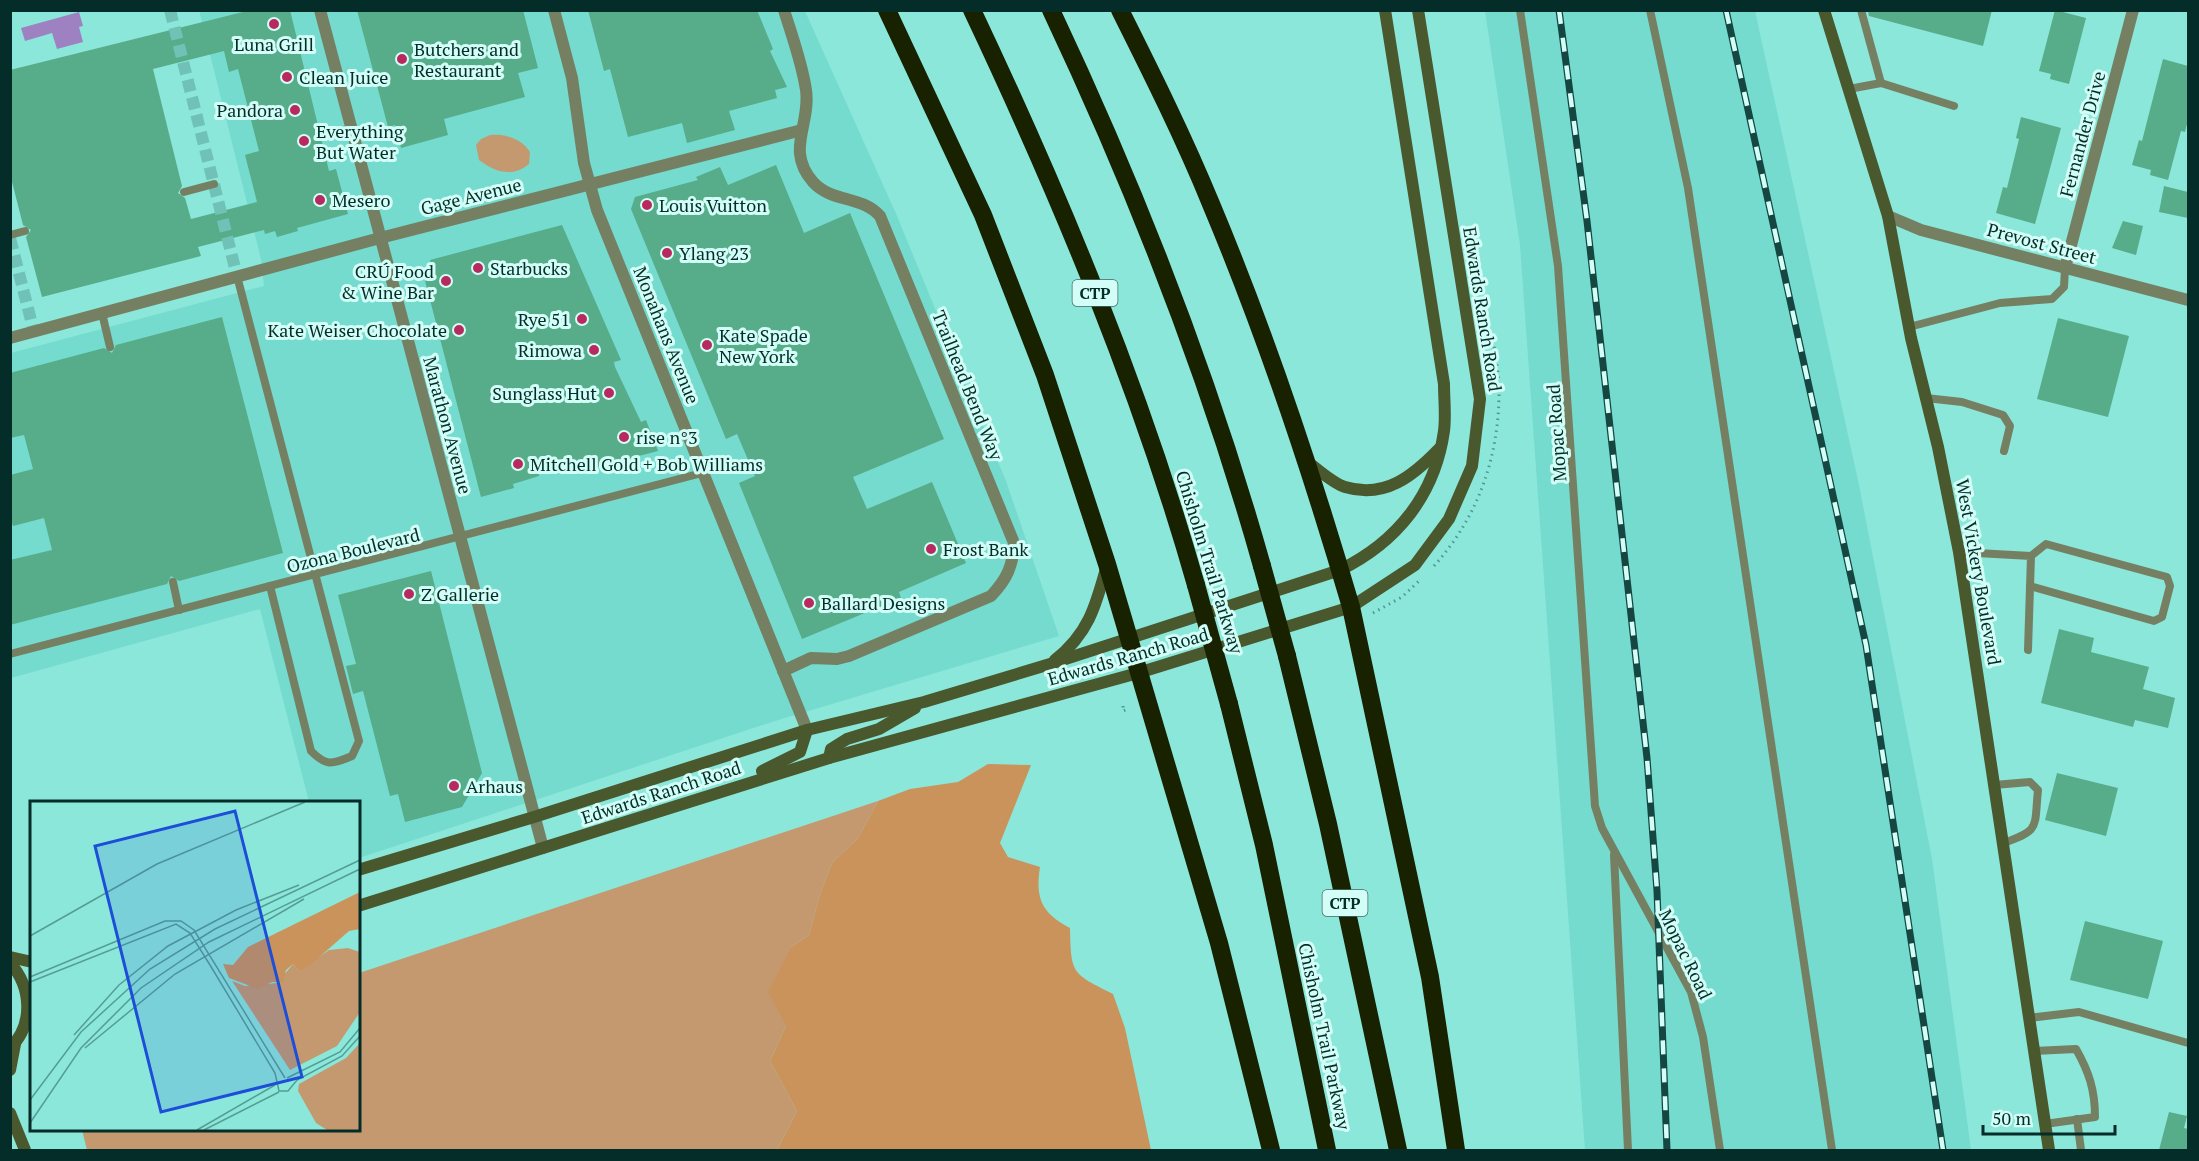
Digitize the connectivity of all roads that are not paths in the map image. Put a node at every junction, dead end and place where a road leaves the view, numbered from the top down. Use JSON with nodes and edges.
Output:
{"nodes":[{"id":1,"x":320,"y":10,"type":"edge"},
{"id":2,"x":554,"y":10,"type":"edge"},
{"id":3,"x":784,"y":10,"type":"edge"},
{"id":4,"x":887,"y":10,"type":"edge"},
{"id":5,"x":972,"y":10,"type":"edge"},
{"id":6,"x":1051,"y":10,"type":"edge"},
{"id":7,"x":1120,"y":10,"type":"edge"},
{"id":8,"x":1385,"y":10,"type":"edge"},
{"id":9,"x":1418,"y":10,"type":"edge"},
{"id":10,"x":1520,"y":10,"type":"edge"},
{"id":11,"x":1650,"y":10,"type":"edge"},
{"id":12,"x":1824,"y":10,"type":"edge"},
{"id":13,"x":1861,"y":10,"type":"edge"},
{"id":14,"x":2133,"y":10,"type":"edge"},
{"id":15,"x":1881,"y":83,"type":"junction"},
{"id":16,"x":1849,"y":89,"type":"junction"},
{"id":17,"x":1953,"y":106,"type":"dead end"},
{"id":18,"x":802,"y":130,"type":"junction"},
{"id":19,"x":214,"y":184,"type":"dead end"},
{"id":20,"x":590,"y":185,"type":"junction"},
{"id":21,"x":184,"y":192,"type":"dead end"},
{"id":22,"x":1888,"y":216,"type":"junction"},
{"id":23,"x":25,"y":231,"type":"dead end"},
{"id":24,"x":10,"y":235,"type":"edge"},
{"id":25,"x":380,"y":238,"type":"junction"},
{"id":26,"x":2065,"y":268,"type":"junction"},
{"id":27,"x":237,"y":276,"type":"junction"},
{"id":28,"x":2188,"y":300,"type":"edge"},
{"id":29,"x":102,"y":314,"type":"junction"},
{"id":30,"x":1909,"y":327,"type":"junction"},
{"id":31,"x":10,"y":338,"type":"edge"},
{"id":32,"x":110,"y":347,"type":"dead end"},
{"id":33,"x":1926,"y":398,"type":"junction"},
{"id":34,"x":1440,"y":449,"type":"junction"},
{"id":35,"x":2004,"y":451,"type":"dead end"},
{"id":36,"x":1306,"y":461,"type":"junction"},
{"id":37,"x":702,"y":473,"type":"junction"},
{"id":38,"x":459,"y":537,"type":"junction"},
{"id":39,"x":1959,"y":552,"type":"junction"},
{"id":40,"x":2031,"y":556,"type":"junction"},
{"id":41,"x":1107,"y":564,"type":"junction"},
{"id":42,"x":1340,"y":570,"type":"junction"},
{"id":43,"x":317,"y":575,"type":"junction"},
{"id":44,"x":173,"y":582,"type":"dead end"},
{"id":45,"x":270,"y":586,"type":"junction"},
{"id":46,"x":2030,"y":586,"type":"junction"},
{"id":47,"x":1351,"y":607,"type":"junction"},
{"id":48,"x":179,"y":610,"type":"junction"},
{"id":49,"x":1129,"y":639,"type":"junction"},
{"id":50,"x":2028,"y":650,"type":"dead end"},
{"id":51,"x":10,"y":654,"type":"edge"},
{"id":52,"x":1050,"y":664,"type":"junction"},
{"id":53,"x":783,"y":671,"type":"junction"},
{"id":54,"x":1138,"y":673,"type":"junction"},
{"id":55,"x":924,"y":702,"type":"junction"},
{"id":56,"x":807,"y":730,"type":"junction"},
{"id":57,"x":829,"y":758,"type":"junction"},
{"id":58,"x":1994,"y":785,"type":"junction"},
{"id":59,"x":729,"y":788,"type":"junction"},
{"id":60,"x":534,"y":817,"type":"junction"},
{"id":61,"x":2003,"y":843,"type":"junction"},
{"id":62,"x":543,"y":848,"type":"junction"},
{"id":63,"x":1614,"y":851,"type":"junction"},
{"id":64,"x":360,"y":869,"type":"edge"},
{"id":65,"x":360,"y":905,"type":"edge"},
{"id":66,"x":10,"y":957,"type":"edge"},
{"id":67,"x":30,"y":962,"type":"edge"},
{"id":68,"x":10,"y":963,"type":"edge"},
{"id":69,"x":2029,"y":1018,"type":"junction"},
{"id":70,"x":27,"y":1026,"type":"edge"},
{"id":71,"x":2188,"y":1043,"type":"edge"},
{"id":72,"x":13,"y":1046,"type":"edge"},
{"id":73,"x":2034,"y":1051,"type":"junction"},
{"id":74,"x":10,"y":1070,"type":"edge"},
{"id":75,"x":10,"y":1113,"type":"edge"},
{"id":76,"x":2077,"y":1119,"type":"junction"},
{"id":77,"x":2045,"y":1124,"type":"junction"},
{"id":78,"x":25,"y":1150,"type":"edge"},
{"id":79,"x":1271,"y":1150,"type":"edge"},
{"id":80,"x":1327,"y":1150,"type":"edge"},
{"id":81,"x":1398,"y":1150,"type":"edge"},
{"id":82,"x":1456,"y":1150,"type":"edge"},
{"id":83,"x":1628,"y":1150,"type":"edge"},
{"id":84,"x":1720,"y":1150,"type":"edge"},
{"id":85,"x":1832,"y":1150,"type":"edge"},
{"id":86,"x":2049,"y":1150,"type":"edge"},
{"id":87,"x":2081,"y":1150,"type":"edge"}],
"edges":[{"from":1,"to":25,"type":"street","name":"Marathon Avenue"},
{"from":2,"to":20,"type":"street","name":"Monahans Avenue"},
{"from":3,"to":18,"type":"street","name":"Trailhead Bend Way"},
{"from":4,"to":41,"type":"highway"},
{"from":5,"to":80,"type":"highway","name":"Chisholm Trail Parkway","number":"CTP","bridge":true},
{"from":6,"to":81,"type":"highway","number":"CTP","bridge":true},
{"from":7,"to":36,"type":"highway"},
{"from":8,"to":34,"type":"street","name":"Edwards Ranch Road"},
{"from":9,"to":47,"type":"street","name":"Edwards Ranch Road"},
{"from":10,"to":63,"type":"lane","name":"Mopac Road"},
{"from":11,"to":85,"type":"lane"},
{"from":12,"to":16,"type":"street","name":"West Vickery Boulevard"},
{"from":13,"to":15,"type":"lane"},
{"from":14,"to":26,"type":"street","name":"Fernander Drive"},
{"from":15,"to":16,"type":"lane"},
{"from":15,"to":17,"type":"lane"},
{"from":16,"to":22,"type":"street","name":"West Vickery Boulevard"},
{"from":18,"to":20,"type":"street","name":"Gage Avenue"},
{"from":18,"to":53,"type":"street","name":"Trailhead Bend Way"},
{"from":19,"to":21,"type":"lane"},
{"from":20,"to":25,"type":"street","name":"Gage Avenue"},
{"from":20,"to":37,"type":"street","name":"Monahans Avenue"},
{"from":22,"to":26,"type":"street","name":"Prevost Street"},
{"from":22,"to":30,"type":"street","name":"West Vickery Boulevard"},
{"from":23,"to":24,"type":"lane"},
{"from":25,"to":27,"type":"street","name":"Gage Avenue"},
{"from":25,"to":38,"type":"street","name":"Marathon Avenue"},
{"from":26,"to":28,"type":"street","name":"Prevost Street"},
{"from":26,"to":30,"type":"lane"},
{"from":27,"to":29,"type":"street","name":"Gage Avenue"},
{"from":27,"to":43,"type":"lane"},
{"from":29,"to":31,"type":"street","name":"Gage Avenue"},
{"from":29,"to":32,"type":"lane"},
{"from":30,"to":33,"type":"street","name":"West Vickery Boulevard"},
{"from":33,"to":35,"type":"lane"},
{"from":33,"to":39,"type":"street","name":"West Vickery Boulevard"},
{"from":34,"to":36,"type":"street"},
{"from":34,"to":42,"type":"street","name":"Edwards Ranch Road"},
{"from":36,"to":42,"type":"highway"},
{"from":37,"to":38,"type":"lane","name":"Ozona Boulevard"},
{"from":37,"to":53,"type":"street","name":"Monahans Avenue"},
{"from":38,"to":43,"type":"lane","name":"Ozona Boulevard"},
{"from":38,"to":60,"type":"street","name":"Marathon Avenue"},
{"from":39,"to":40,"type":"lane"},
{"from":39,"to":58,"type":"street","name":"West Vickery Boulevard"},
{"from":40,"to":46,"type":"lane"},
{"from":40,"to":46,"type":"lane"},
{"from":41,"to":49,"type":"highway"},
{"from":41,"to":52,"type":"street"},
{"from":42,"to":47,"type":"highway"},
{"from":42,"to":49,"type":"street","name":"Edwards Ranch Road"},
{"from":43,"to":45,"type":"lane","name":"Ozona Boulevard"},
{"from":43,"to":45,"type":"lane"},
{"from":44,"to":48,"type":"lane"},
{"from":45,"to":48,"type":"lane","name":"Ozona Boulevard"},
{"from":46,"to":50,"type":"lane"},
{"from":47,"to":54,"type":"street","name":"Edwards Ranch Road"},
{"from":47,"to":82,"type":"highway"},
{"from":48,"to":51,"type":"lane","name":"Ozona Boulevard"},
{"from":49,"to":52,"type":"street","name":"Edwards Ranch Road"},
{"from":49,"to":54,"type":"highway"},
{"from":52,"to":55,"type":"street","name":"Edwards Ranch Road"},
{"from":53,"to":56,"type":"street","name":"Monahans Avenue"},
{"from":54,"to":57,"type":"street","name":"Edwards Ranch Road"},
{"from":54,"to":79,"type":"highway"},
{"from":55,"to":56,"type":"street","name":"Edwards Ranch Road"},
{"from":55,"to":57,"type":"street"},
{"from":56,"to":59,"type":"street"},
{"from":56,"to":60,"type":"street","name":"Edwards Ranch Road"},
{"from":57,"to":59,"type":"street","name":"Edwards Ranch Road"},
{"from":58,"to":61,"type":"street","name":"West Vickery Boulevard"},
{"from":58,"to":61,"type":"lane"},
{"from":59,"to":62,"type":"street","name":"Edwards Ranch Road"},
{"from":60,"to":62,"type":"street","name":"Marathon Avenue"},
{"from":60,"to":64,"type":"street","name":"Edwards Ranch Road"},
{"from":61,"to":69,"type":"street","name":"West Vickery Boulevard"},
{"from":62,"to":65,"type":"street","name":"Edwards Ranch Road"},
{"from":63,"to":83,"type":"lane","name":"Mopac Road"},
{"from":63,"to":84,"type":"lane","name":"Mopac Road"},
{"from":66,"to":67,"type":"street"},
{"from":68,"to":70,"type":"street"},
{"from":69,"to":71,"type":"lane"},
{"from":69,"to":73,"type":"street","name":"West Vickery Boulevard"},
{"from":70,"to":72,"type":"street"},
{"from":72,"to":74,"type":"street"},
{"from":73,"to":76,"type":"lane"},
{"from":73,"to":77,"type":"street","name":"West Vickery Boulevard"},
{"from":75,"to":78,"type":"street"},
{"from":76,"to":77,"type":"lane"},
{"from":76,"to":87,"type":"lane"},
{"from":77,"to":86,"type":"street","name":"West Vickery Boulevard"}]}
